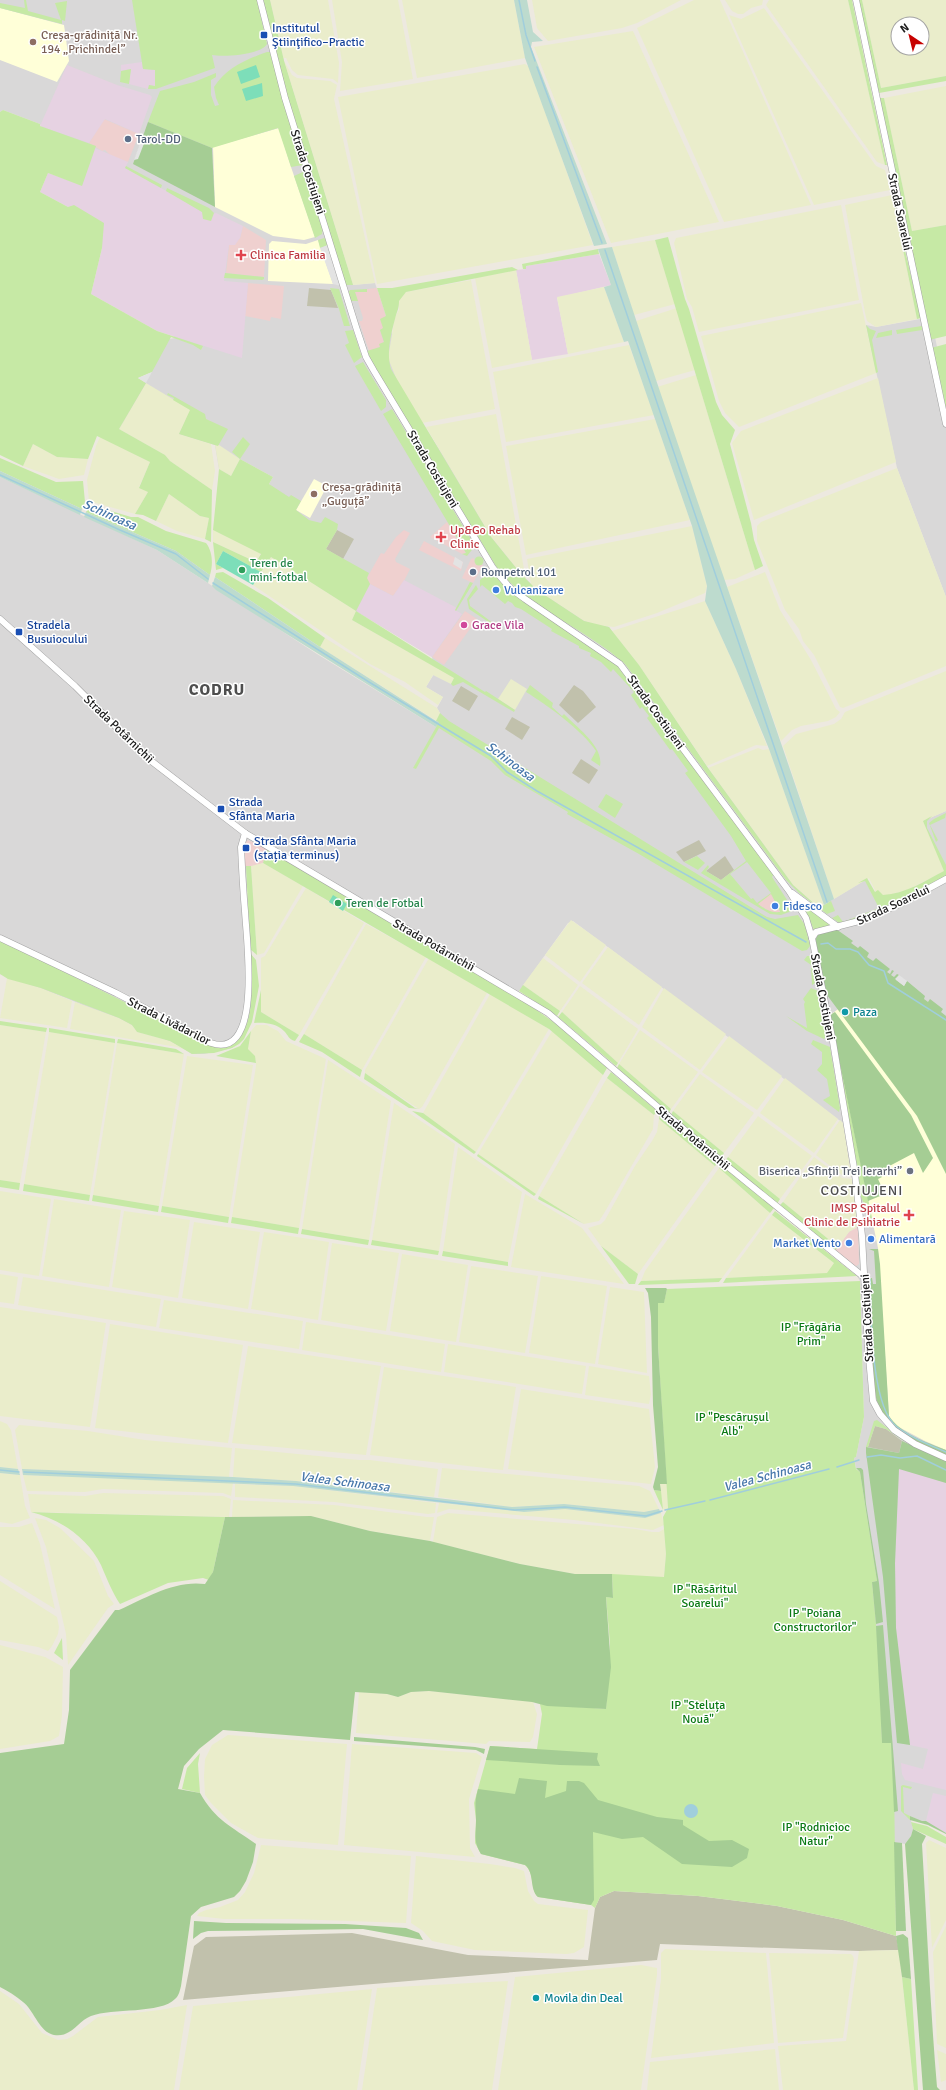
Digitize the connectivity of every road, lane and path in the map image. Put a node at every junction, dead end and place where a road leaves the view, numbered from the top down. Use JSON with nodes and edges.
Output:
{"nodes":[{"id":1,"x":260,"y":0,"type":"edge"},
{"id":2,"x":856,"y":0,"type":"edge"},
{"id":3,"x":946,"y":424,"type":"edge"},
{"id":4,"x":0,"y":619,"type":"edge"},
{"id":5,"x":245,"y":833,"type":"junction"},
{"id":6,"x":946,"y":879,"type":"edge"},
{"id":7,"x":789,"y":891,"type":"junction"},
{"id":8,"x":809,"y":904,"type":"junction"},
{"id":9,"x":801,"y":910,"type":"junction"},
{"id":10,"x":829,"y":920,"type":"junction"},
{"id":11,"x":838,"y":927,"type":"junction"},
{"id":12,"x":830,"y":928,"type":"junction"},
{"id":13,"x":814,"y":935,"type":"junction"},
{"id":14,"x":0,"y":938,"type":"edge"},
{"id":15,"x":865,"y":1278,"type":"junction"},
{"id":16,"x":946,"y":1458,"type":"edge"}],
"edges":[{"from":1,"to":7,"type":"street","name":"Strada Costiujeni"},
{"from":2,"to":3,"type":"street","name":"Strada Soarelui"},
{"from":4,"to":5,"type":"street","name":"Strada Potârnichii"},
{"from":5,"to":14,"type":"street","name":"Strada Livădarilor"},
{"from":5,"to":15,"type":"street","name":"Strada Potârnichii"},
{"from":6,"to":11,"type":"street","name":"Strada Soarelui"},
{"from":7,"to":8,"type":"street"},
{"from":7,"to":9,"type":"street","name":"Strada Costiujeni"},
{"from":8,"to":9,"type":"street"},
{"from":8,"to":10,"type":"street"},
{"from":9,"to":13,"type":"street","name":"Strada Costiujeni"},
{"from":10,"to":11,"type":"street"},
{"from":10,"to":12,"type":"street"},
{"from":11,"to":12,"type":"street","name":"Strada Soarelui"},
{"from":12,"to":13,"type":"street","name":"Strada Soarelui"},
{"from":13,"to":15,"type":"street","name":"Strada Costiujeni"},
{"from":15,"to":16,"type":"street","name":"Strada Costiujeni"}]}
